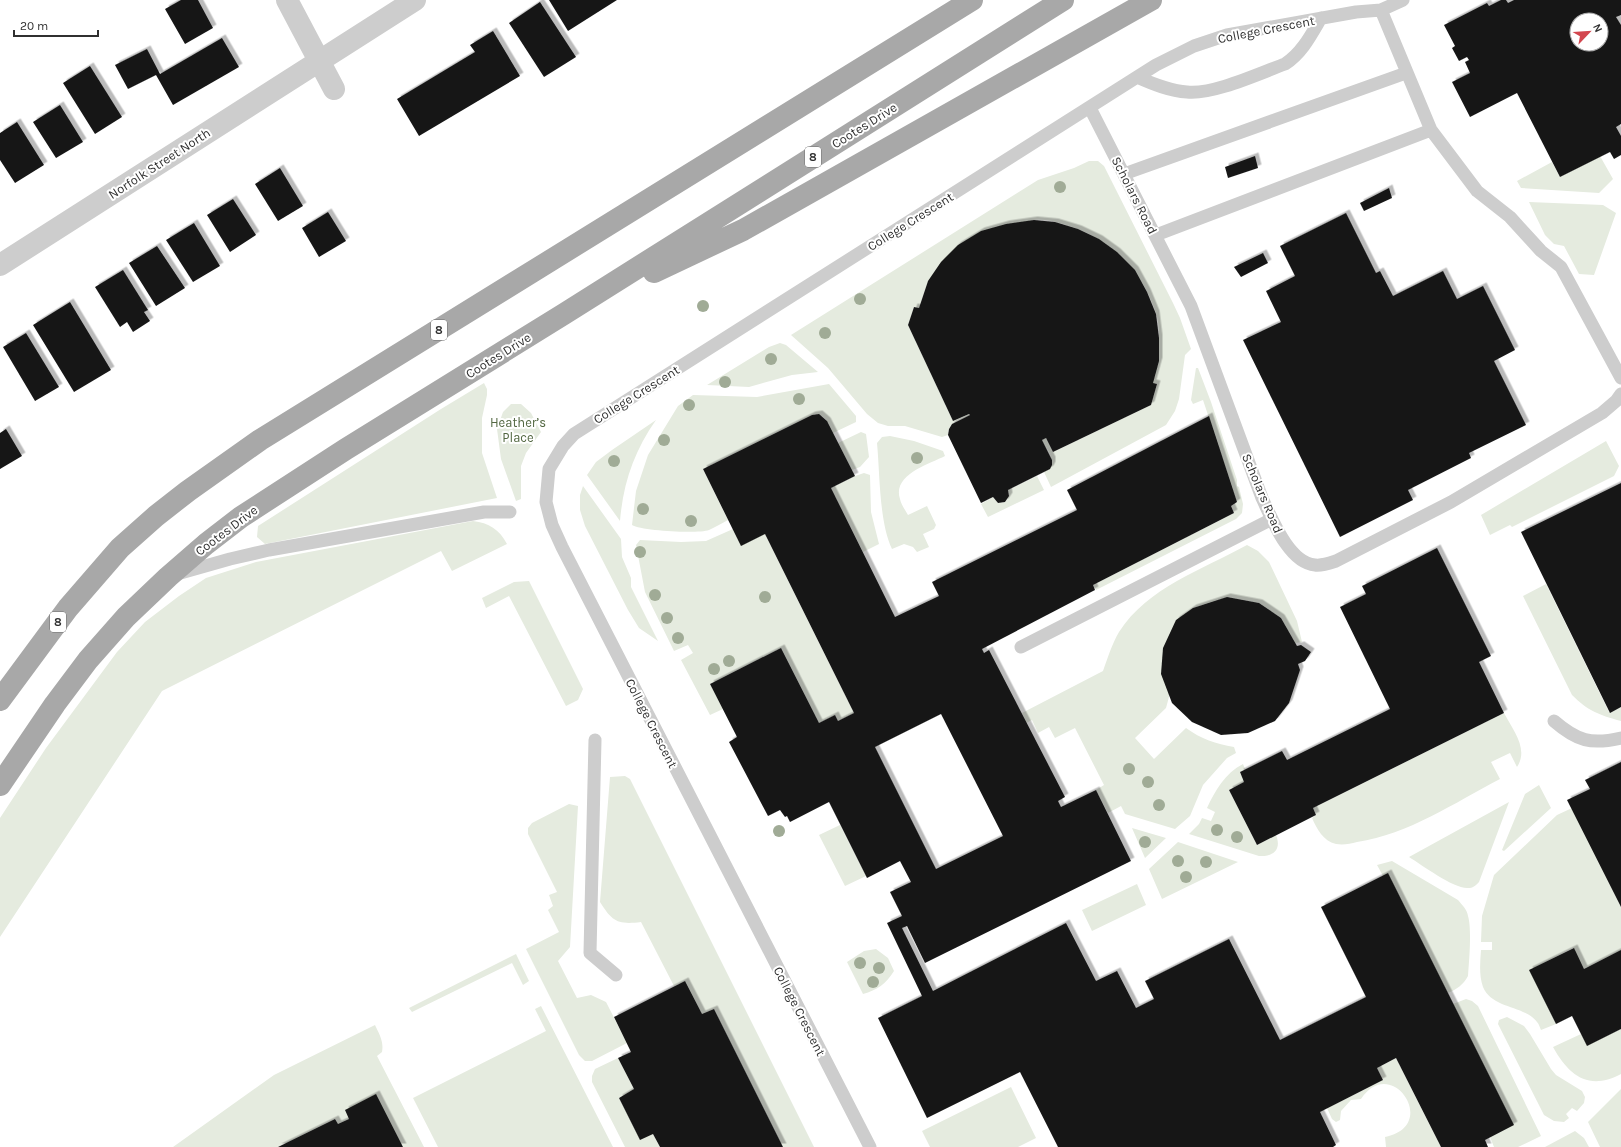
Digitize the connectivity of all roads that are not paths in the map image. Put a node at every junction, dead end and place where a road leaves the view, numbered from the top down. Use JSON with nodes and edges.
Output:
{"nodes":[{"id":1,"x":288,"y":0,"type":"edge"},
{"id":2,"x":415,"y":0,"type":"edge"},
{"id":3,"x":948,"y":0,"type":"edge"},
{"id":4,"x":972,"y":0,"type":"edge"},
{"id":5,"x":1063,"y":0,"type":"edge"},
{"id":6,"x":1151,"y":0,"type":"edge"},
{"id":7,"x":1403,"y":0,"type":"edge"},
{"id":8,"x":1381,"y":10,"type":"junction"},
{"id":9,"x":1321,"y":18,"type":"junction"},
{"id":10,"x":319,"y":62,"type":"junction"},
{"id":11,"x":1406,"y":73,"type":"junction"},
{"id":12,"x":1137,"y":77,"type":"junction"},
{"id":13,"x":334,"y":89,"type":"dead end"},
{"id":14,"x":1090,"y":108,"type":"junction"},
{"id":15,"x":767,"y":126,"type":"junction"},
{"id":16,"x":1431,"y":130,"type":"junction"},
{"id":17,"x":1124,"y":174,"type":"junction"},
{"id":18,"x":1156,"y":236,"type":"junction"},
{"id":19,"x":0,"y":265,"type":"edge"},
{"id":20,"x":564,"y":314,"type":"junction"},
{"id":21,"x":1621,"y":378,"type":"edge"},
{"id":22,"x":1621,"y":394,"type":"edge"},
{"id":23,"x":510,"y":512,"type":"dead end"},
{"id":24,"x":1272,"y":519,"type":"junction"},
{"id":25,"x":168,"y":577,"type":"junction"},
{"id":26,"x":1021,"y":647,"type":"dead end"},
{"id":27,"x":0,"y":700,"type":"edge"},
{"id":28,"x":1554,"y":721,"type":"dead end"},
{"id":29,"x":1621,"y":738,"type":"edge"},
{"id":30,"x":595,"y":740,"type":"dead end"},
{"id":31,"x":0,"y":785,"type":"edge"},
{"id":32,"x":616,"y":975,"type":"dead end"},
{"id":33,"x":870,"y":1147,"type":"edge"}],
"edges":[{"from":1,"to":10,"type":"street"},
{"from":2,"to":10,"type":"street","name":"Norfolk Street North"},
{"from":3,"to":15,"type":"main road"},
{"from":4,"to":15,"type":"main road","number":"8"},
{"from":5,"to":20,"type":"main road","name":"Cootes Drive","number":"8"},
{"from":6,"to":20,"type":"main road"},
{"from":7,"to":8,"type":"lane","name":"College Crescent"},
{"from":8,"to":9,"type":"lane","name":"College Crescent"},
{"from":8,"to":11,"type":"lane"},
{"from":9,"to":12,"type":"lane","name":"College Crescent"},
{"from":9,"to":12,"type":"lane"},
{"from":10,"to":13,"type":"street"},
{"from":10,"to":19,"type":"street","name":"Norfolk Street North"},
{"from":11,"to":16,"type":"lane"},
{"from":11,"to":17,"type":"lane"},
{"from":12,"to":14,"type":"lane","name":"College Crescent"},
{"from":14,"to":17,"type":"lane","name":"Scholars Road"},
{"from":14,"to":33,"type":"lane","name":"College Crescent"},
{"from":15,"to":27,"type":"main road","number":"8"},
{"from":16,"to":18,"type":"lane"},
{"from":16,"to":21,"type":"lane"},
{"from":17,"to":18,"type":"lane","name":"Scholars Road"},
{"from":18,"to":24,"type":"lane","name":"Scholars Road"},
{"from":20,"to":25,"type":"main road","name":"Cootes Drive","number":"8"},
{"from":22,"to":24,"type":"lane","name":"Scholars Road"},
{"from":23,"to":25,"type":"lane"},
{"from":24,"to":26,"type":"lane"},
{"from":25,"to":31,"type":"main road","name":"Cootes Drive","number":"8"},
{"from":28,"to":29,"type":"lane"},
{"from":30,"to":32,"type":"lane"}]}
